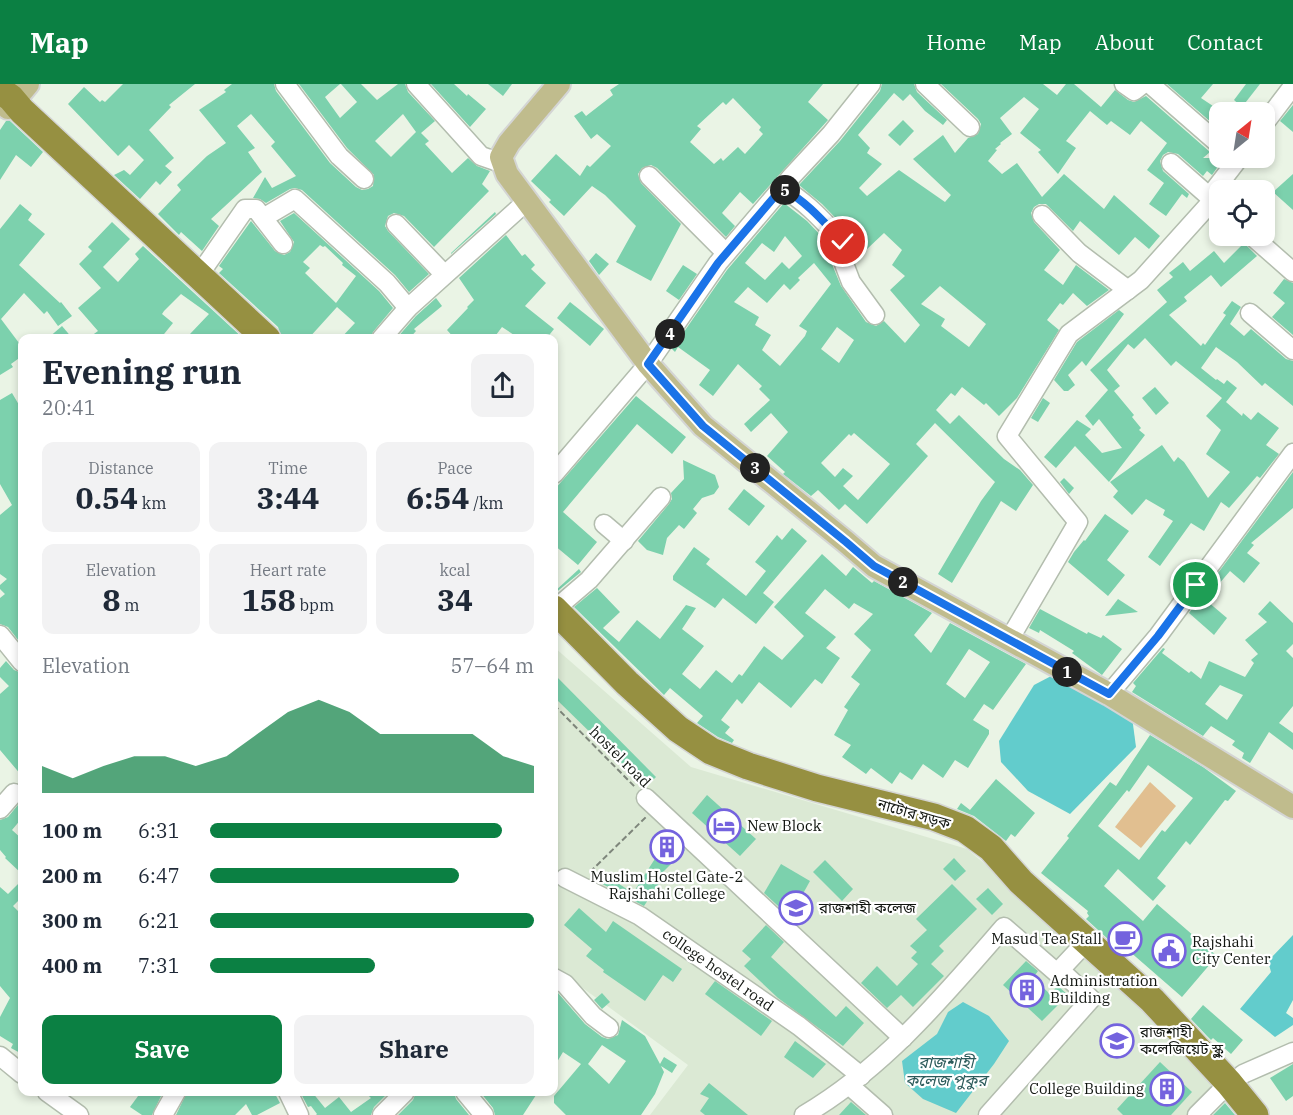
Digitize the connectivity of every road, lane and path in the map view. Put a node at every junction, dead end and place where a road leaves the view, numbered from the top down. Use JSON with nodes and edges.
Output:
{"nodes":[{"id":1,"x":285,"y":84,"type":"edge"},
{"id":2,"x":416,"y":84,"type":"edge"},
{"id":3,"x":559,"y":84,"type":"edge"},
{"id":4,"x":872,"y":84,"type":"edge"},
{"id":5,"x":925,"y":84,"type":"edge"},
{"id":6,"x":1124,"y":84,"type":"edge"},
{"id":7,"x":1143,"y":84,"type":"edge"},
{"id":8,"x":1150,"y":84,"type":"edge"},
{"id":9,"x":1293,"y":86,"type":"edge"},
{"id":10,"x":8,"y":98,"type":"edge"},
{"id":11,"x":1275,"y":110,"type":"edge"},
{"id":12,"x":970,"y":127,"type":"dead end"},
{"id":13,"x":1209,"y":136,"type":"edge"},
{"id":14,"x":1171,"y":163,"type":"dead end"},
{"id":15,"x":504,"y":164,"type":"junction"},
{"id":16,"x":649,"y":176,"type":"dead end"},
{"id":17,"x":364,"y":179,"type":"dead end"},
{"id":18,"x":782,"y":188,"type":"junction"},
{"id":19,"x":1209,"y":197,"type":"edge"},
{"id":20,"x":527,"y":201,"type":"junction"},
{"id":21,"x":1209,"y":206,"type":"edge"},
{"id":22,"x":1042,"y":215,"type":"dead end"},
{"id":23,"x":263,"y":218,"type":"junction"},
{"id":24,"x":396,"y":224,"type":"dead end"},
{"id":25,"x":283,"y":244,"type":"dead end"},
{"id":26,"x":1263,"y":246,"type":"edge"},
{"id":27,"x":726,"y":253,"type":"junction"},
{"id":28,"x":1293,"y":272,"type":"edge"},
{"id":29,"x":199,"y":274,"type":"junction"},
{"id":30,"x":444,"y":274,"type":"junction"},
{"id":31,"x":1128,"y":291,"type":"junction"},
{"id":32,"x":408,"y":308,"type":"junction"},
{"id":33,"x":1250,"y":313,"type":"dead end"},
{"id":34,"x":875,"y":315,"type":"dead end"},
{"id":35,"x":262,"y":334,"type":"edge"},
{"id":36,"x":385,"y":334,"type":"edge"},
{"id":37,"x":1293,"y":350,"type":"edge"},
{"id":38,"x":648,"y":364,"type":"junction"},
{"id":39,"x":1293,"y":453,"type":"edge"},
{"id":40,"x":558,"y":469,"type":"edge"},
{"id":41,"x":661,"y":497,"type":"dead end"},
{"id":42,"x":604,"y":524,"type":"dead end"},
{"id":43,"x":624,"y":541,"type":"junction"},
{"id":44,"x":558,"y":611,"type":"edge"},
{"id":45,"x":558,"y":619,"type":"edge"},
{"id":46,"x":0,"y":635,"type":"edge"},
{"id":47,"x":1009,"y":640,"type":"junction"},
{"id":48,"x":18,"y":657,"type":"edge"},
{"id":49,"x":1109,"y":694,"type":"junction"},
{"id":50,"x":558,"y":709,"type":"edge"},
{"id":51,"x":14,"y":792,"type":"dead end"},
{"id":52,"x":646,"y":798,"type":"junction"},
{"id":53,"x":1293,"y":807,"type":"edge"},
{"id":54,"x":0,"y":809,"type":"edge"},
{"id":55,"x":590,"y":873,"type":"dead end"},
{"id":56,"x":565,"y":878,"type":"dead end"},
{"id":57,"x":1087,"y":941,"type":"junction"},
{"id":58,"x":1060,"y":970,"type":"junction"},
{"id":59,"x":558,"y":980,"type":"edge"},
{"id":60,"x":609,"y":1028,"type":"dead end"},
{"id":61,"x":903,"y":1038,"type":"junction"},
{"id":62,"x":1293,"y":1052,"type":"edge"},
{"id":63,"x":0,"y":1056,"type":"edge"},
{"id":64,"x":18,"y":1071,"type":"edge"},
{"id":65,"x":1236,"y":1079,"type":"junction"},
{"id":66,"x":856,"y":1081,"type":"junction"},
{"id":67,"x":53,"y":1096,"type":"edge"},
{"id":68,"x":174,"y":1096,"type":"edge"},
{"id":69,"x":290,"y":1096,"type":"edge"},
{"id":70,"x":401,"y":1096,"type":"edge"},
{"id":71,"x":468,"y":1096,"type":"edge"},
{"id":72,"x":79,"y":1115,"type":"edge"},
{"id":73,"x":163,"y":1115,"type":"edge"},
{"id":74,"x":299,"y":1115,"type":"edge"},
{"id":75,"x":382,"y":1115,"type":"edge"},
{"id":76,"x":484,"y":1115,"type":"edge"},
{"id":77,"x":804,"y":1115,"type":"edge"},
{"id":78,"x":883,"y":1115,"type":"edge"},
{"id":79,"x":988,"y":1115,"type":"edge"},
{"id":80,"x":1197,"y":1115,"type":"edge"},
{"id":81,"x":1255,"y":1115,"type":"edge"},
{"id":82,"x":1277,"y":1115,"type":"edge"}],
"edges":[{"from":1,"to":17,"type":"street"},
{"from":2,"to":15,"type":"street"},
{"from":3,"to":15,"type":"main road"},
{"from":4,"to":18,"type":"street"},
{"from":5,"to":12,"type":"street"},
{"from":6,"to":7,"type":"street"},
{"from":8,"to":13,"type":"street"},
{"from":9,"to":11,"type":"street"},
{"from":10,"to":29,"type":"highway"},
{"from":14,"to":19,"type":"street"},
{"from":15,"to":20,"type":"main road"},
{"from":16,"to":27,"type":"street"},
{"from":18,"to":27,"type":"street"},
{"from":18,"to":34,"type":"street"},
{"from":20,"to":30,"type":"street"},
{"from":20,"to":38,"type":"main road"},
{"from":21,"to":31,"type":"street"},
{"from":22,"to":31,"type":"street"},
{"from":23,"to":25,"type":"street"},
{"from":23,"to":29,"type":"street"},
{"from":23,"to":32,"type":"street"},
{"from":24,"to":30,"type":"street"},
{"from":26,"to":28,"type":"street"},
{"from":27,"to":38,"type":"street"},
{"from":29,"to":35,"type":"highway"},
{"from":30,"to":32,"type":"street"},
{"from":31,"to":47,"type":"street"},
{"from":32,"to":36,"type":"street"},
{"from":33,"to":37,"type":"street"},
{"from":38,"to":40,"type":"street"},
{"from":38,"to":47,"type":"main road"},
{"from":39,"to":49,"type":"street"},
{"from":41,"to":43,"type":"street"},
{"from":42,"to":43,"type":"street"},
{"from":43,"to":44,"type":"street"},
{"from":45,"to":57,"type":"highway","name":"নাটোর সড়ক"},
{"from":46,"to":48,"type":"street"},
{"from":47,"to":49,"type":"main road"},
{"from":49,"to":53,"type":"main road"},
{"from":50,"to":52,"type":"path","name":"hostel road"},
{"from":51,"to":54,"type":"street"},
{"from":52,"to":55,"type":"path","name":"hostel road"},
{"from":52,"to":61,"type":"street"},
{"from":56,"to":66,"type":"street","name":"college hostel road"},
{"from":57,"to":58,"type":"street"},
{"from":57,"to":65,"type":"highway","name":"নাটোর সড়ক"},
{"from":58,"to":61,"type":"street"},
{"from":58,"to":79,"type":"street"},
{"from":59,"to":60,"type":"street"},
{"from":61,"to":66,"type":"street"},
{"from":62,"to":65,"type":"street"},
{"from":63,"to":64,"type":"street"},
{"from":65,"to":80,"type":"street"},
{"from":65,"to":81,"type":"highway"},
{"from":65,"to":82,"type":"highway"},
{"from":66,"to":77,"type":"street"},
{"from":66,"to":78,"type":"street","name":"college hostel road"},
{"from":67,"to":72,"type":"street"},
{"from":68,"to":73,"type":"street"},
{"from":69,"to":74,"type":"street"},
{"from":70,"to":75,"type":"street"},
{"from":71,"to":76,"type":"street"}]}
